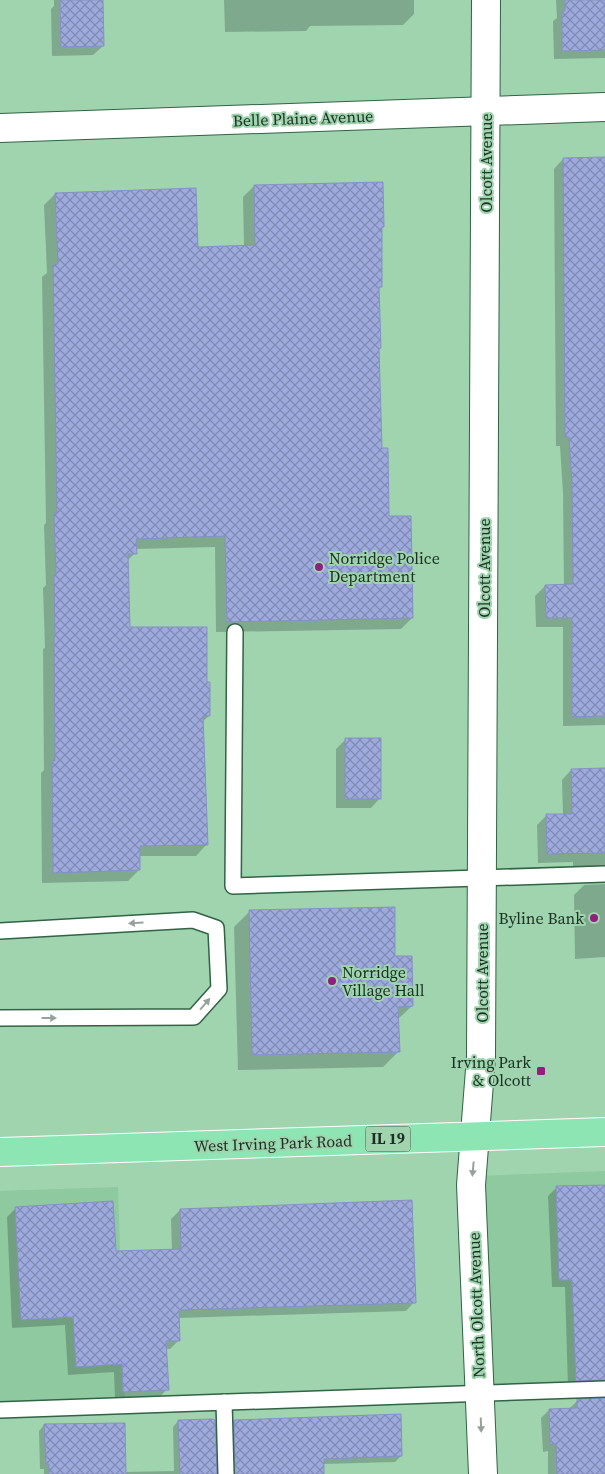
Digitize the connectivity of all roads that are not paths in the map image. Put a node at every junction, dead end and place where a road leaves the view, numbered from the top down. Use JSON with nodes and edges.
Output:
{"nodes":[{"id":1,"x":486,"y":0,"type":"edge"},
{"id":2,"x":605,"y":107,"type":"edge"},
{"id":3,"x":486,"y":112,"type":"junction"},
{"id":4,"x":0,"y":128,"type":"edge"},
{"id":5,"x":235,"y":632,"type":"dead end"},
{"id":6,"x":605,"y":874,"type":"edge"},
{"id":7,"x":482,"y":878,"type":"junction"},
{"id":8,"x":0,"y":931,"type":"edge"},
{"id":9,"x":0,"y":1018,"type":"edge"},
{"id":10,"x":605,"y":1132,"type":"edge"},
{"id":11,"x":476,"y":1136,"type":"junction"},
{"id":12,"x":0,"y":1152,"type":"edge"},
{"id":13,"x":605,"y":1389,"type":"edge"},
{"id":14,"x":480,"y":1393,"type":"junction"},
{"id":15,"x":224,"y":1402,"type":"junction"},
{"id":16,"x":0,"y":1410,"type":"edge"},
{"id":17,"x":226,"y":1474,"type":"edge"},
{"id":18,"x":483,"y":1474,"type":"edge"}],
"edges":[{"from":1,"to":3,"type":"street","name":"Olcott Avenue"},
{"from":2,"to":3,"type":"street","name":"Belle Plaine Avenue"},
{"from":3,"to":4,"type":"street","name":"Belle Plaine Avenue"},
{"from":3,"to":7,"type":"street","name":"Olcott Avenue"},
{"from":5,"to":7,"type":"lane"},
{"from":6,"to":7,"type":"lane"},
{"from":7,"to":11,"type":"street","name":"Olcott Avenue"},
{"from":9,"to":8,"type":"lane","one_way":true},
{"from":10,"to":11,"type":"main road","name":"West Irving Park Road","number":"IL 19"},
{"from":11,"to":12,"type":"main road","name":"West Irving Park Road","number":"IL 19"},
{"from":11,"to":14,"type":"street","name":"North Olcott Avenue","one_way":true},
{"from":13,"to":14,"type":"lane"},
{"from":14,"to":15,"type":"lane"},
{"from":14,"to":18,"type":"street","name":"North Olcott Avenue","one_way":true},
{"from":15,"to":16,"type":"lane"},
{"from":15,"to":17,"type":"lane"}]}
